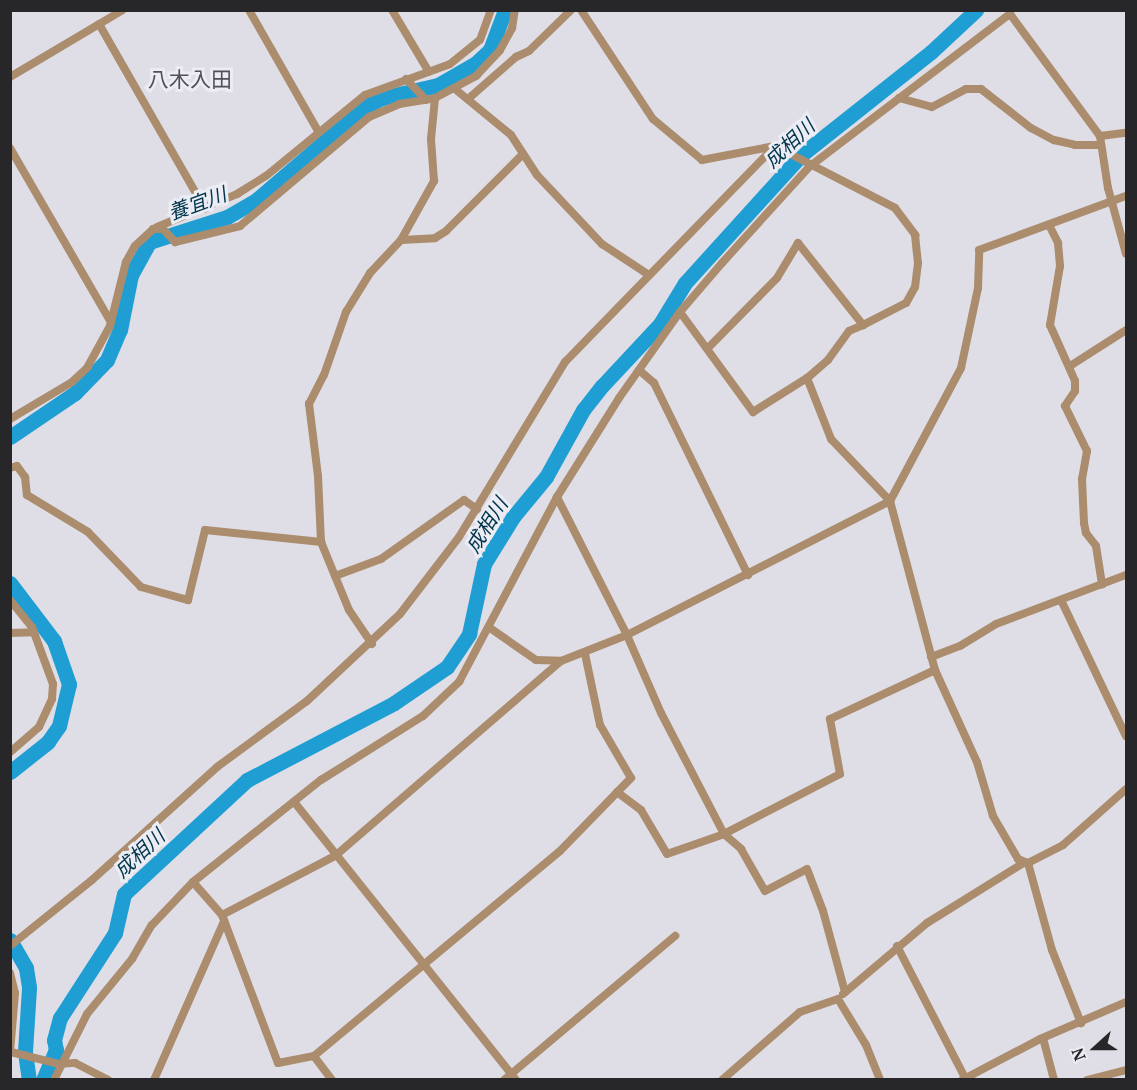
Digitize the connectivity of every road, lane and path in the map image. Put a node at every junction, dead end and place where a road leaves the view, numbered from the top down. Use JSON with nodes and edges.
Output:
{"nodes":[{"id":1,"x":123,"y":10,"type":"edge"},
{"id":2,"x":249,"y":10,"type":"edge"},
{"id":3,"x":392,"y":10,"type":"edge"},
{"id":4,"x":491,"y":10,"type":"edge"},
{"id":5,"x":515,"y":10,"type":"edge"},
{"id":6,"x":572,"y":10,"type":"edge"},
{"id":7,"x":581,"y":10,"type":"edge"},
{"id":8,"x":1012,"y":12,"type":"edge"},
{"id":9,"x":99,"y":24,"type":"junction"},
{"id":10,"x":429,"y":72,"type":"junction"},
{"id":11,"x":10,"y":77,"type":"edge"},
{"id":12,"x":406,"y":79,"type":"junction"},
{"id":13,"x":455,"y":89,"type":"junction"},
{"id":14,"x":428,"y":98,"type":"junction"},
{"id":15,"x":899,"y":98,"type":"junction"},
{"id":16,"x":468,"y":99,"type":"junction"},
{"id":17,"x":318,"y":131,"type":"junction"},
{"id":18,"x":1126,"y":133,"type":"edge"},
{"id":19,"x":1099,"y":140,"type":"junction"},
{"id":20,"x":10,"y":148,"type":"edge"},
{"id":21,"x":778,"y":148,"type":"junction"},
{"id":22,"x":522,"y":154,"type":"junction"},
{"id":23,"x":806,"y":165,"type":"junction"},
{"id":24,"x":1126,"y":196,"type":"edge"},
{"id":25,"x":1112,"y":201,"type":"junction"},
{"id":26,"x":205,"y":209,"type":"junction"},
{"id":27,"x":1049,"y":225,"type":"junction"},
{"id":28,"x":158,"y":229,"type":"junction"},
{"id":29,"x":401,"y":240,"type":"junction"},
{"id":30,"x":1126,"y":254,"type":"edge"},
{"id":31,"x":649,"y":275,"type":"junction"},
{"id":32,"x":680,"y":312,"type":"junction"},
{"id":33,"x":111,"y":322,"type":"junction"},
{"id":34,"x":863,"y":325,"type":"junction"},
{"id":35,"x":1126,"y":330,"type":"edge"},
{"id":36,"x":708,"y":348,"type":"junction"},
{"id":37,"x":1070,"y":366,"type":"junction"},
{"id":38,"x":639,"y":370,"type":"junction"},
{"id":39,"x":807,"y":378,"type":"junction"},
{"id":40,"x":10,"y":419,"type":"edge"},
{"id":41,"x":10,"y":468,"type":"edge"},
{"id":42,"x":557,"y":497,"type":"junction"},
{"id":43,"x":890,"y":501,"type":"junction"},
{"id":44,"x":477,"y":509,"type":"junction"},
{"id":45,"x":321,"y":542,"type":"junction"},
{"id":46,"x":748,"y":574,"type":"junction"},
{"id":47,"x":1126,"y":575,"type":"edge"},
{"id":48,"x":335,"y":576,"type":"junction"},
{"id":49,"x":1102,"y":585,"type":"junction"},
{"id":50,"x":10,"y":600,"type":"edge"},
{"id":51,"x":1061,"y":600,"type":"junction"},
{"id":52,"x":490,"y":628,"type":"junction"},
{"id":53,"x":34,"y":632,"type":"junction"},
{"id":54,"x":10,"y":633,"type":"edge"},
{"id":55,"x":627,"y":635,"type":"junction"},
{"id":56,"x":372,"y":644,"type":"junction"},
{"id":57,"x":585,"y":654,"type":"junction"},
{"id":58,"x":932,"y":657,"type":"junction"},
{"id":59,"x":561,"y":661,"type":"junction"},
{"id":60,"x":935,"y":670,"type":"junction"},
{"id":61,"x":1126,"y":735,"type":"edge"},
{"id":62,"x":10,"y":752,"type":"edge"},
{"id":63,"x":1126,"y":789,"type":"edge"},
{"id":64,"x":617,"y":792,"type":"junction"},
{"id":65,"x":295,"y":803,"type":"junction"},
{"id":66,"x":724,"y":834,"type":"junction"},
{"id":67,"x":335,"y":856,"type":"junction"},
{"id":68,"x":1027,"y":863,"type":"junction"},
{"id":69,"x":193,"y":882,"type":"junction"},
{"id":70,"x":223,"y":918,"type":"junction"},
{"id":71,"x":675,"y":936,"type":"dead end"},
{"id":72,"x":10,"y":946,"type":"edge"},
{"id":73,"x":897,"y":946,"type":"junction"},
{"id":74,"x":423,"y":965,"type":"junction"},
{"id":75,"x":10,"y":973,"type":"edge"},
{"id":76,"x":841,"y":996,"type":"junction"},
{"id":77,"x":1126,"y":1002,"type":"edge"},
{"id":78,"x":1081,"y":1023,"type":"junction"},
{"id":79,"x":1043,"y":1038,"type":"junction"},
{"id":80,"x":11,"y":1052,"type":"edge"},
{"id":81,"x":314,"y":1056,"type":"junction"},
{"id":82,"x":59,"y":1064,"type":"junction"},
{"id":83,"x":1126,"y":1070,"type":"edge"},
{"id":84,"x":514,"y":1076,"type":"edge"},
{"id":85,"x":963,"y":1079,"type":"edge"},
{"id":86,"x":54,"y":1080,"type":"edge"},
{"id":87,"x":108,"y":1080,"type":"edge"},
{"id":88,"x":154,"y":1080,"type":"edge"},
{"id":89,"x":332,"y":1080,"type":"edge"},
{"id":90,"x":504,"y":1080,"type":"edge"},
{"id":91,"x":722,"y":1080,"type":"edge"},
{"id":92,"x":880,"y":1080,"type":"edge"},
{"id":93,"x":1054,"y":1080,"type":"edge"},
{"id":94,"x":1087,"y":1080,"type":"edge"}],
"edges":[{"from":1,"to":9,"type":"street"},
{"from":2,"to":17,"type":"street"},
{"from":3,"to":10,"type":"street"},
{"from":4,"to":10,"type":"street"},
{"from":5,"to":13,"type":"street"},
{"from":6,"to":16,"type":"street"},
{"from":7,"to":21,"type":"street"},
{"from":8,"to":15,"type":"street"},
{"from":8,"to":19,"type":"street"},
{"from":9,"to":11,"type":"street"},
{"from":9,"to":26,"type":"street"},
{"from":10,"to":12,"type":"street"},
{"from":12,"to":14,"type":"street"},
{"from":12,"to":17,"type":"street"},
{"from":13,"to":14,"type":"street"},
{"from":13,"to":16,"type":"street"},
{"from":14,"to":28,"type":"street"},
{"from":14,"to":29,"type":"street"},
{"from":15,"to":19,"type":"street"},
{"from":15,"to":23,"type":"street"},
{"from":16,"to":22,"type":"street"},
{"from":17,"to":26,"type":"street"},
{"from":18,"to":19,"type":"street"},
{"from":19,"to":25,"type":"street"},
{"from":20,"to":33,"type":"street"},
{"from":21,"to":23,"type":"street"},
{"from":21,"to":31,"type":"street"},
{"from":22,"to":29,"type":"street"},
{"from":22,"to":31,"type":"street"},
{"from":23,"to":32,"type":"street"},
{"from":23,"to":34,"type":"street"},
{"from":24,"to":25,"type":"street"},
{"from":25,"to":27,"type":"street"},
{"from":25,"to":30,"type":"street"},
{"from":26,"to":28,"type":"street"},
{"from":27,"to":37,"type":"street"},
{"from":27,"to":43,"type":"street"},
{"from":28,"to":33,"type":"street"},
{"from":29,"to":45,"type":"street"},
{"from":31,"to":44,"type":"street"},
{"from":32,"to":36,"type":"street"},
{"from":32,"to":38,"type":"street"},
{"from":33,"to":40,"type":"street"},
{"from":34,"to":36,"type":"street"},
{"from":34,"to":39,"type":"street"},
{"from":35,"to":37,"type":"street"},
{"from":36,"to":39,"type":"street"},
{"from":37,"to":49,"type":"street"},
{"from":38,"to":42,"type":"street"},
{"from":38,"to":46,"type":"street"},
{"from":39,"to":43,"type":"street"},
{"from":41,"to":45,"type":"street"},
{"from":42,"to":52,"type":"street"},
{"from":42,"to":55,"type":"street"},
{"from":43,"to":46,"type":"street"},
{"from":43,"to":58,"type":"street"},
{"from":44,"to":48,"type":"street"},
{"from":44,"to":56,"type":"street"},
{"from":45,"to":48,"type":"street"},
{"from":46,"to":55,"type":"street"},
{"from":47,"to":49,"type":"street"},
{"from":48,"to":56,"type":"street"},
{"from":49,"to":51,"type":"street"},
{"from":50,"to":53,"type":"street"},
{"from":51,"to":58,"type":"street"},
{"from":51,"to":61,"type":"street"},
{"from":52,"to":59,"type":"street"},
{"from":52,"to":65,"type":"street"},
{"from":53,"to":54,"type":"street"},
{"from":53,"to":62,"type":"street"},
{"from":55,"to":57,"type":"street"},
{"from":55,"to":66,"type":"street"},
{"from":56,"to":72,"type":"street"},
{"from":57,"to":59,"type":"street"},
{"from":57,"to":64,"type":"street"},
{"from":58,"to":60,"type":"street"},
{"from":59,"to":67,"type":"street"},
{"from":60,"to":66,"type":"street"},
{"from":60,"to":68,"type":"street"},
{"from":63,"to":68,"type":"street"},
{"from":64,"to":66,"type":"street"},
{"from":64,"to":74,"type":"street"},
{"from":65,"to":67,"type":"street"},
{"from":65,"to":69,"type":"street"},
{"from":66,"to":76,"type":"street"},
{"from":67,"to":70,"type":"street"},
{"from":67,"to":74,"type":"street"},
{"from":68,"to":73,"type":"street"},
{"from":68,"to":78,"type":"street"},
{"from":69,"to":70,"type":"street"},
{"from":69,"to":82,"type":"street"},
{"from":70,"to":81,"type":"street"},
{"from":70,"to":88,"type":"street"},
{"from":71,"to":84,"type":"street"},
{"from":73,"to":76,"type":"street"},
{"from":73,"to":85,"type":"street"},
{"from":74,"to":81,"type":"street"},
{"from":74,"to":84,"type":"street"},
{"from":75,"to":80,"type":"street"},
{"from":76,"to":91,"type":"street"},
{"from":76,"to":92,"type":"street"},
{"from":77,"to":78,"type":"street"},
{"from":78,"to":79,"type":"street"},
{"from":79,"to":85,"type":"street"},
{"from":79,"to":93,"type":"street"},
{"from":80,"to":82,"type":"street"},
{"from":81,"to":89,"type":"street"},
{"from":82,"to":86,"type":"street"},
{"from":82,"to":87,"type":"street"},
{"from":83,"to":94,"type":"street"},
{"from":84,"to":90,"type":"street"}]}
